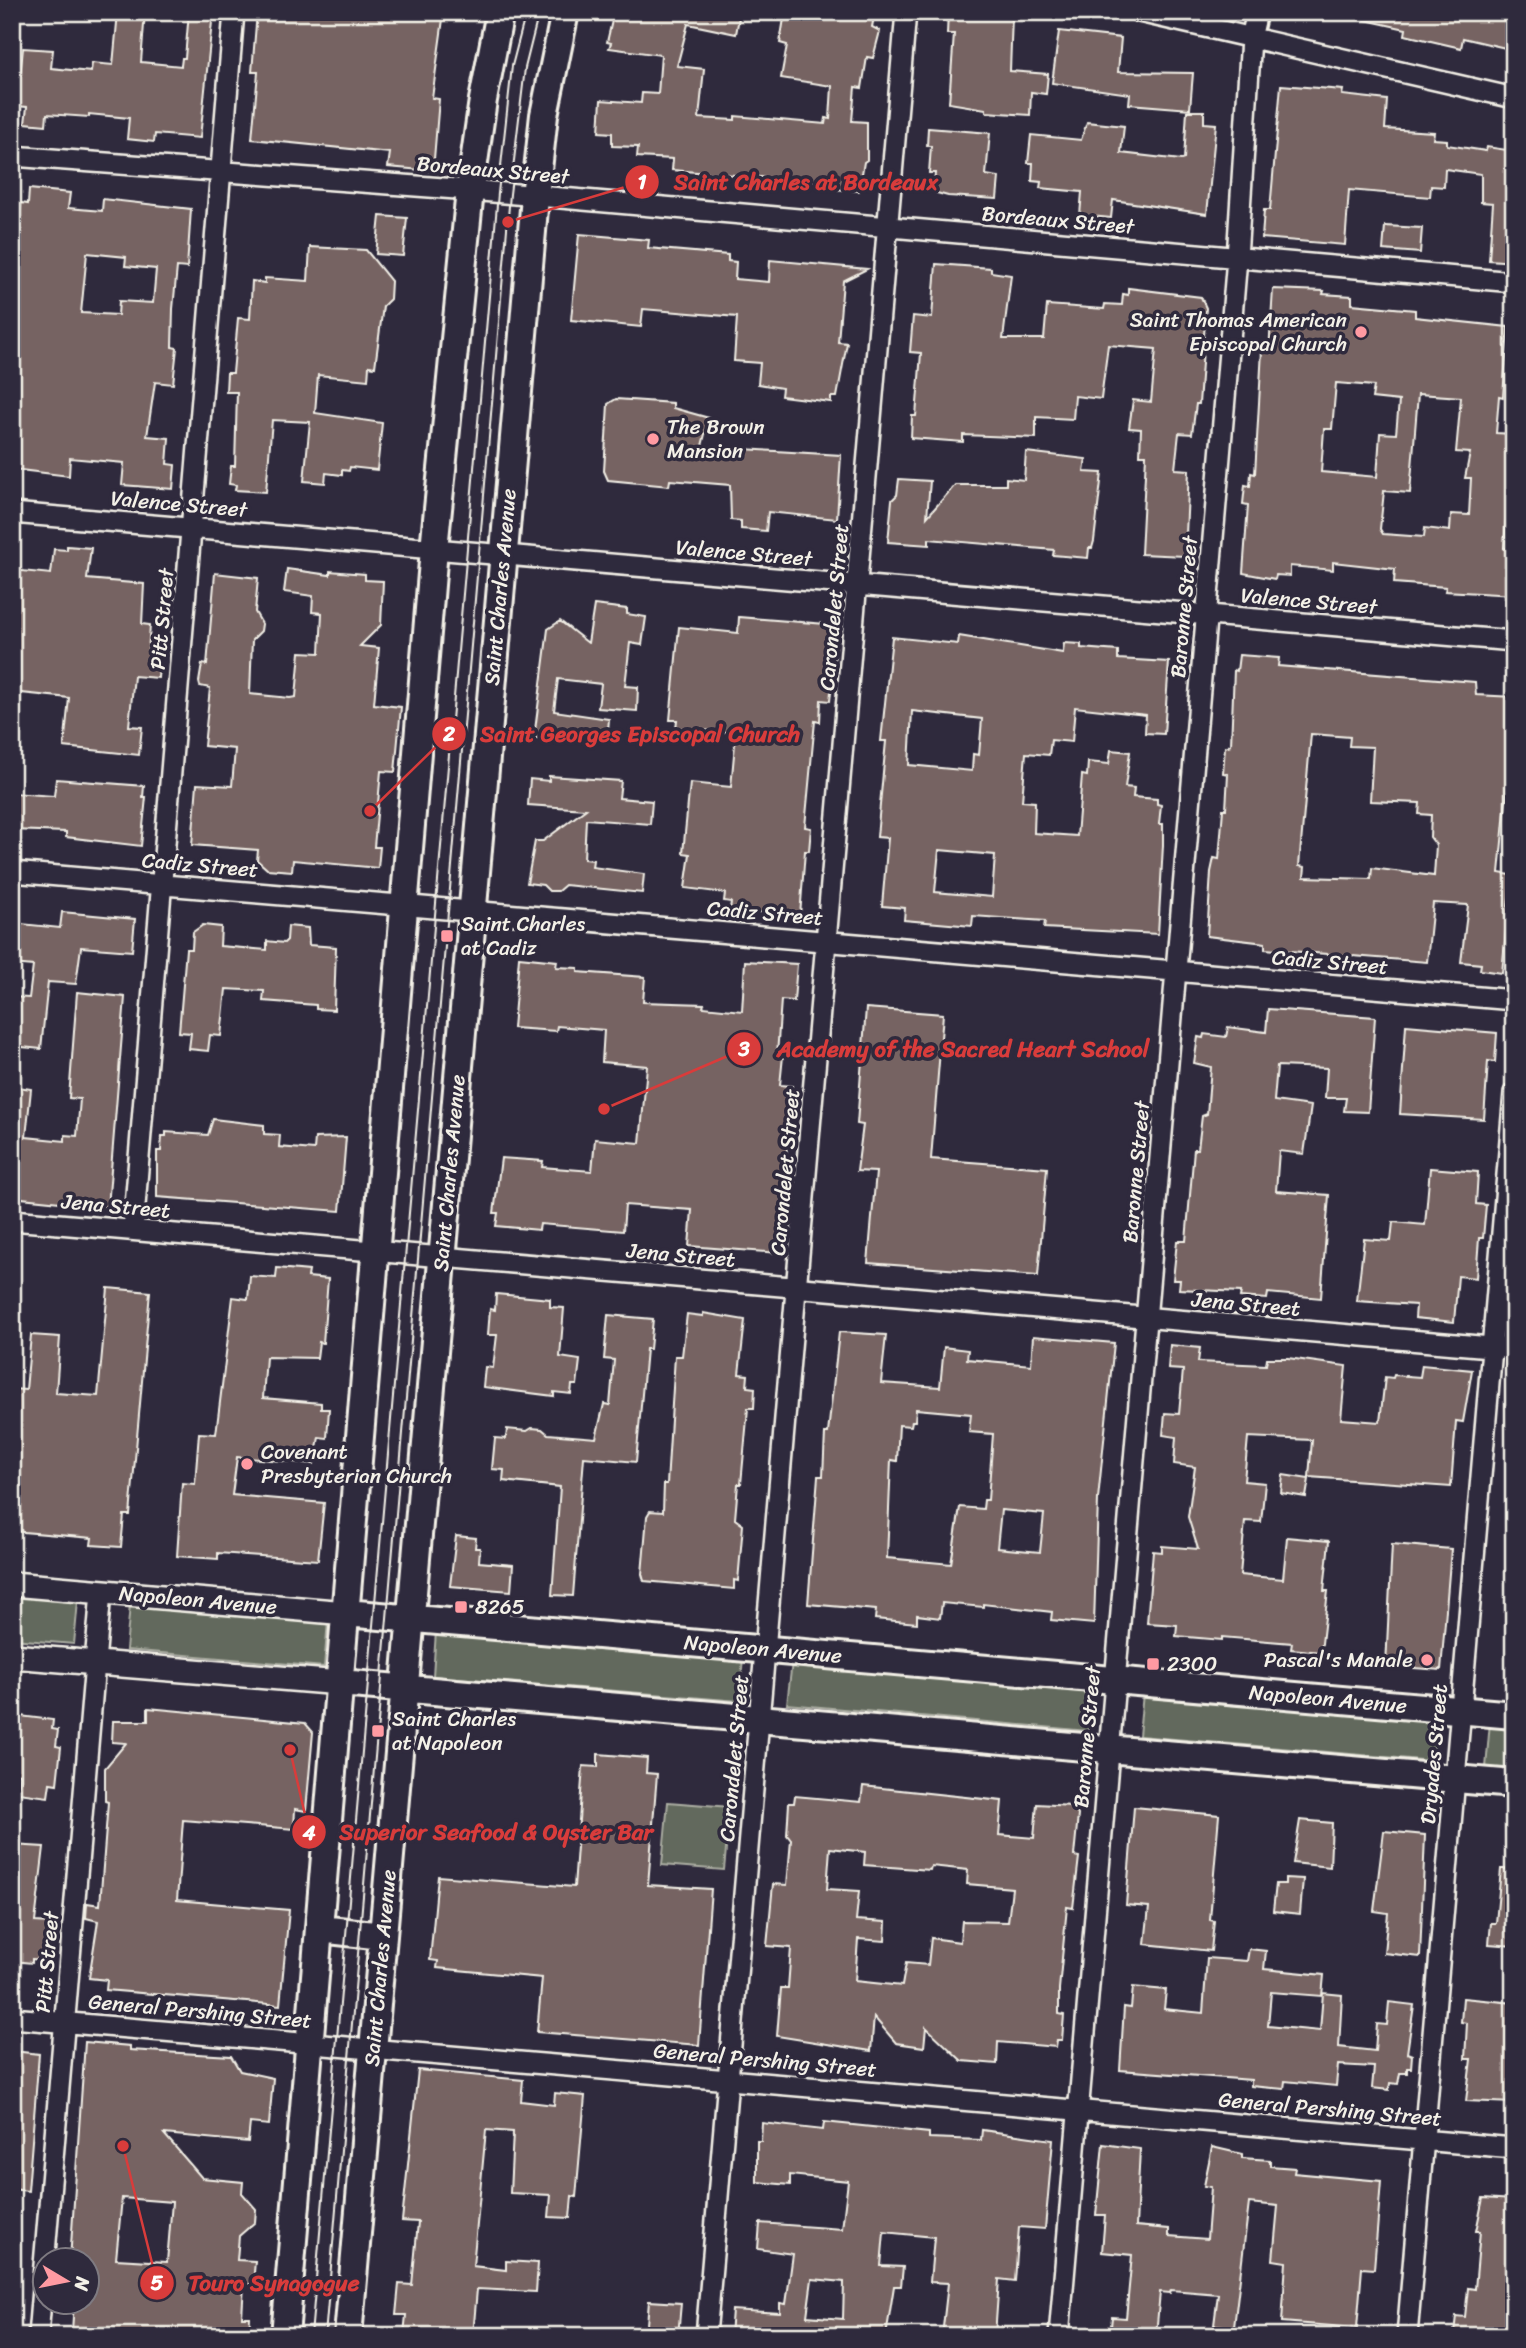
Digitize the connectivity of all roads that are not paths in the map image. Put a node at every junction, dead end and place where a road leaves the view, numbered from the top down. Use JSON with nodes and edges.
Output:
{"nodes":[{"id":1,"x":234,"y":12,"type":"edge"},
{"id":2,"x":500,"y":12,"type":"edge"},
{"id":3,"x":565,"y":12,"type":"edge"},
{"id":4,"x":906,"y":12,"type":"edge"},
{"id":5,"x":1139,"y":12,"type":"edge"},
{"id":6,"x":1257,"y":12,"type":"edge"},
{"id":7,"x":1251,"y":38,"type":"junction"},
{"id":8,"x":1514,"y":98,"type":"edge"},
{"id":9,"x":12,"y":156,"type":"edge"},
{"id":10,"x":222,"y":172,"type":"junction"},
{"id":11,"x":470,"y":190,"type":"junction"},
{"id":12,"x":535,"y":197,"type":"junction"},
{"id":13,"x":889,"y":229,"type":"junction"},
{"id":14,"x":1237,"y":258,"type":"junction"},
{"id":15,"x":1514,"y":282,"type":"edge"},
{"id":16,"x":12,"y":513,"type":"edge"},
{"id":17,"x":192,"y":528,"type":"junction"},
{"id":18,"x":434,"y":549,"type":"junction"},
{"id":19,"x":503,"y":555,"type":"junction"},
{"id":20,"x":858,"y":585,"type":"junction"},
{"id":21,"x":1207,"y":615,"type":"junction"},
{"id":22,"x":1514,"y":641,"type":"edge"},
{"id":23,"x":12,"y":872,"type":"edge"},
{"id":24,"x":162,"y":885,"type":"junction"},
{"id":25,"x":404,"y":906,"type":"junction"},
{"id":26,"x":472,"y":911,"type":"junction"},
{"id":27,"x":827,"y":942,"type":"junction"},
{"id":28,"x":1176,"y":972,"type":"junction"},
{"id":29,"x":1514,"y":1000,"type":"edge"},
{"id":30,"x":1514,"y":1093,"type":"edge"},
{"id":31,"x":12,"y":1220,"type":"edge"},
{"id":32,"x":133,"y":1230,"type":"junction"},
{"id":33,"x":376,"y":1251,"type":"junction"},
{"id":34,"x":442,"y":1257,"type":"junction"},
{"id":35,"x":797,"y":1288,"type":"junction"},
{"id":36,"x":1146,"y":1318,"type":"junction"},
{"id":37,"x":1492,"y":1348,"type":"junction"},
{"id":38,"x":1514,"y":1349,"type":"edge"},
{"id":39,"x":12,"y":1584,"type":"edge"},
{"id":40,"x":101,"y":1592,"type":"junction"},
{"id":41,"x":346,"y":1613,"type":"junction"},
{"id":42,"x":410,"y":1619,"type":"junction"},
{"id":43,"x":766,"y":1650,"type":"junction"},
{"id":44,"x":12,"y":1656,"type":"edge"},
{"id":45,"x":95,"y":1662,"type":"junction"},
{"id":46,"x":1115,"y":1680,"type":"junction"},
{"id":47,"x":340,"y":1684,"type":"junction"},
{"id":48,"x":404,"y":1689,"type":"junction"},
{"id":49,"x":1461,"y":1710,"type":"junction"},
{"id":50,"x":1514,"y":1715,"type":"edge"},
{"id":51,"x":760,"y":1719,"type":"junction"},
{"id":52,"x":1109,"y":1749,"type":"junction"},
{"id":53,"x":1455,"y":1779,"type":"junction"},
{"id":54,"x":1514,"y":1784,"type":"edge"},
{"id":55,"x":320,"y":1928,"type":"junction"},
{"id":56,"x":383,"y":1937,"type":"junction"},
{"id":57,"x":12,"y":2018,"type":"edge"},
{"id":58,"x":65,"y":2022,"type":"junction"},
{"id":59,"x":310,"y":2043,"type":"junction"},
{"id":60,"x":373,"y":2049,"type":"junction"},
{"id":61,"x":729,"y":2080,"type":"junction"},
{"id":62,"x":1078,"y":2110,"type":"junction"},
{"id":63,"x":1424,"y":2140,"type":"junction"},
{"id":64,"x":1514,"y":2148,"type":"edge"},
{"id":65,"x":38,"y":2336,"type":"edge"},
{"id":66,"x":285,"y":2336,"type":"edge"},
{"id":67,"x":348,"y":2336,"type":"edge"},
{"id":68,"x":706,"y":2336,"type":"edge"},
{"id":69,"x":1059,"y":2336,"type":"edge"},
{"id":70,"x":1407,"y":2336,"type":"edge"}],
"edges":[{"from":1,"to":10,"type":"street","name":"Pitt Street"},
{"from":2,"to":11,"type":"main road"},
{"from":3,"to":12,"type":"main road","name":"Saint Charles Avenue"},
{"from":4,"to":13,"type":"street","name":"Carondelet Street"},
{"from":5,"to":7,"type":"street"},
{"from":6,"to":7,"type":"street","name":"Baronne Street"},
{"from":7,"to":8,"type":"street"},
{"from":7,"to":14,"type":"street","name":"Baronne Street"},
{"from":9,"to":10,"type":"street","name":"Bordeaux Street"},
{"from":10,"to":11,"type":"street","name":"Bordeaux Street"},
{"from":10,"to":17,"type":"street","name":"Pitt Street"},
{"from":11,"to":12,"type":"street","name":"Bordeaux Street"},
{"from":11,"to":18,"type":"main road"},
{"from":12,"to":13,"type":"street","name":"Bordeaux Street"},
{"from":12,"to":19,"type":"main road","name":"Saint Charles Avenue"},
{"from":13,"to":14,"type":"street","name":"Bordeaux Street"},
{"from":13,"to":20,"type":"street","name":"Carondelet Street"},
{"from":14,"to":15,"type":"street","name":"Bordeaux Street"},
{"from":14,"to":21,"type":"street","name":"Baronne Street"},
{"from":16,"to":17,"type":"street","name":"Valence Street"},
{"from":17,"to":18,"type":"street","name":"Valence Street"},
{"from":17,"to":24,"type":"street","name":"Pitt Street"},
{"from":18,"to":19,"type":"street","name":"Valence Street"},
{"from":18,"to":25,"type":"main road"},
{"from":19,"to":20,"type":"street","name":"Valence Street"},
{"from":19,"to":26,"type":"main road","name":"Saint Charles Avenue"},
{"from":20,"to":21,"type":"street","name":"Valence Street"},
{"from":20,"to":27,"type":"street","name":"Carondelet Street"},
{"from":21,"to":22,"type":"street","name":"Valence Street"},
{"from":21,"to":28,"type":"street","name":"Baronne Street"},
{"from":23,"to":24,"type":"street","name":"Cadiz Street"},
{"from":24,"to":25,"type":"street","name":"Cadiz Street"},
{"from":24,"to":32,"type":"street","name":"Pitt Street"},
{"from":25,"to":26,"type":"street","name":"Cadiz Street"},
{"from":25,"to":33,"type":"main road"},
{"from":26,"to":27,"type":"street","name":"Cadiz Street"},
{"from":26,"to":34,"type":"main road","name":"Saint Charles Avenue"},
{"from":27,"to":28,"type":"street","name":"Cadiz Street"},
{"from":27,"to":35,"type":"street","name":"Carondelet Street"},
{"from":28,"to":29,"type":"street","name":"Cadiz Street"},
{"from":28,"to":36,"type":"street","name":"Baronne Street"},
{"from":30,"to":37,"type":"street","name":"Dryades Street"},
{"from":31,"to":32,"type":"street","name":"Jena Street"},
{"from":32,"to":33,"type":"street","name":"Jena Street"},
{"from":33,"to":34,"type":"street","name":"Jena Street"},
{"from":33,"to":41,"type":"main road"},
{"from":34,"to":35,"type":"street","name":"Jena Street"},
{"from":34,"to":42,"type":"main road","name":"Saint Charles Avenue"},
{"from":35,"to":36,"type":"street","name":"Jena Street"},
{"from":35,"to":43,"type":"street","name":"Carondelet Street"},
{"from":36,"to":37,"type":"street","name":"Jena Street"},
{"from":36,"to":46,"type":"street","name":"Baronne Street"},
{"from":37,"to":38,"type":"street","name":"Jena Street"},
{"from":37,"to":49,"type":"street","name":"Dryades Street"},
{"from":39,"to":40,"type":"street","name":"Napoleon Avenue"},
{"from":40,"to":41,"type":"street","name":"Napoleon Avenue"},
{"from":40,"to":45,"type":"street","name":"Pitt Street"},
{"from":41,"to":42,"type":"main road","name":"Napoleon Avenue"},
{"from":41,"to":47,"type":"main road"},
{"from":42,"to":43,"type":"main road","name":"Napoleon Avenue"},
{"from":42,"to":48,"type":"main road","name":"Saint Charles Avenue"},
{"from":43,"to":46,"type":"main road","name":"Napoleon Avenue"},
{"from":43,"to":51,"type":"street","name":"Carondelet Street"},
{"from":44,"to":45,"type":"street"},
{"from":45,"to":47,"type":"street"},
{"from":45,"to":58,"type":"street","name":"Pitt Street"},
{"from":46,"to":49,"type":"main road","name":"Napoleon Avenue"},
{"from":46,"to":52,"type":"street","name":"Baronne Street"},
{"from":47,"to":48,"type":"main road"},
{"from":47,"to":55,"type":"main road"},
{"from":48,"to":51,"type":"main road"},
{"from":48,"to":56,"type":"main road","name":"Saint Charles Avenue"},
{"from":49,"to":50,"type":"main road","name":"Napoleon Avenue"},
{"from":49,"to":53,"type":"street","name":"Dryades Street"},
{"from":51,"to":52,"type":"main road"},
{"from":51,"to":61,"type":"street","name":"Carondelet Street"},
{"from":52,"to":53,"type":"main road"},
{"from":52,"to":62,"type":"street","name":"Baronne Street"},
{"from":53,"to":54,"type":"main road"},
{"from":53,"to":63,"type":"street","name":"Dryades Street"},
{"from":55,"to":56,"type":"main road"},
{"from":55,"to":59,"type":"main road"},
{"from":56,"to":60,"type":"main road","name":"Saint Charles Avenue"},
{"from":57,"to":58,"type":"street","name":"General Pershing Street"},
{"from":58,"to":59,"type":"street","name":"General Pershing Street"},
{"from":58,"to":65,"type":"street","name":"Pitt Street"},
{"from":59,"to":60,"type":"street","name":"General Pershing Street"},
{"from":59,"to":66,"type":"main road"},
{"from":60,"to":61,"type":"street","name":"General Pershing Street"},
{"from":60,"to":67,"type":"main road","name":"Saint Charles Avenue"},
{"from":61,"to":62,"type":"street","name":"General Pershing Street"},
{"from":61,"to":68,"type":"street","name":"Carondelet Street"},
{"from":62,"to":63,"type":"street","name":"General Pershing Street"},
{"from":62,"to":69,"type":"street","name":"Baronne Street"},
{"from":63,"to":64,"type":"street","name":"General Pershing Street"},
{"from":63,"to":70,"type":"street","name":"Dryades Street"}]}
